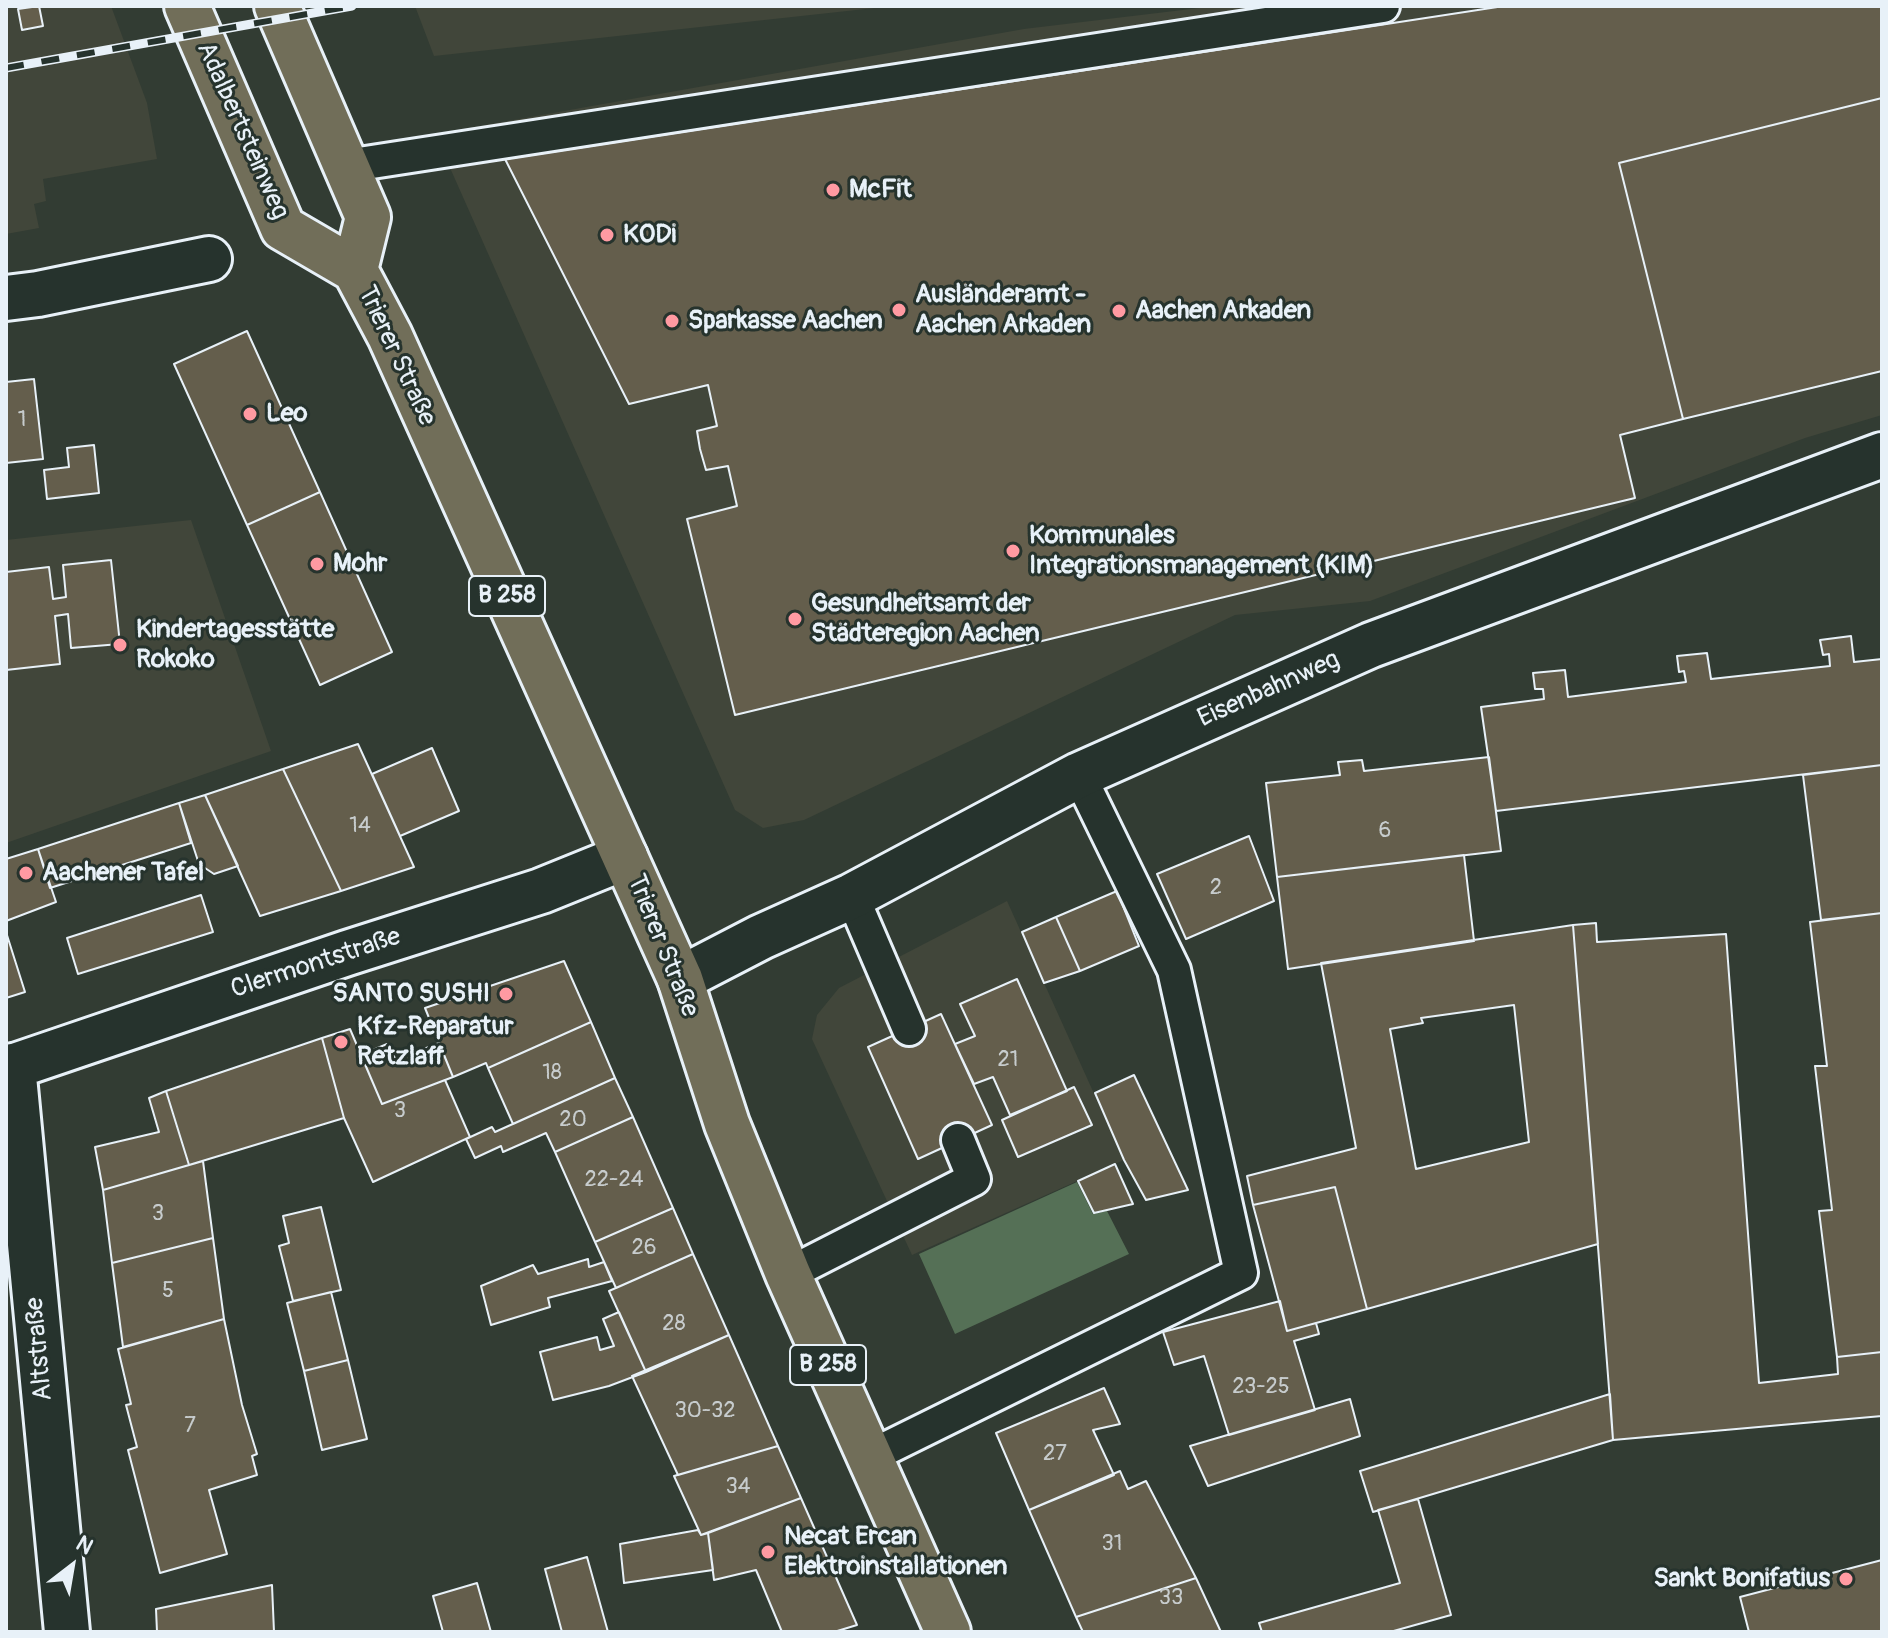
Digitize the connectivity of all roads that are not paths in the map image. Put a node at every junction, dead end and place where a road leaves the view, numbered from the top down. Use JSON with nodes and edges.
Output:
{"nodes":[{"id":1,"x":187,"y":6,"type":"edge"},
{"id":2,"x":277,"y":6,"type":"edge"},
{"id":3,"x":1383,"y":6,"type":"edge"},
{"id":4,"x":346,"y":166,"type":"junction"},
{"id":5,"x":209,"y":259,"type":"dead end"},
{"id":6,"x":355,"y":270,"type":"junction"},
{"id":7,"x":22,"y":296,"type":"edge"},
{"id":8,"x":1882,"y":455,"type":"edge"},
{"id":9,"x":1079,"y":775,"type":"junction"},
{"id":10,"x":625,"y":857,"type":"junction"},
{"id":11,"x":852,"y":896,"type":"junction"},
{"id":12,"x":680,"y":979,"type":"junction"},
{"id":13,"x":909,"y":1029,"type":"dead end"},
{"id":14,"x":10,"y":1067,"type":"edge"},
{"id":15,"x":958,"y":1140,"type":"dead end"},
{"id":16,"x":788,"y":1274,"type":"junction"},
{"id":17,"x":869,"y":1457,"type":"junction"},
{"id":18,"x":67,"y":1632,"type":"edge"},
{"id":19,"x":948,"y":1632,"type":"edge"}],
"edges":[{"from":1,"to":6,"type":"main road","name":"Adalbertsteinweg"},
{"from":2,"to":4,"type":"main road"},
{"from":3,"to":4,"type":"lane"},
{"from":4,"to":6,"type":"main road"},
{"from":5,"to":7,"type":"street"},
{"from":6,"to":10,"type":"main road","name":"Trierer Straße","number":"B 258"},
{"from":8,"to":9,"type":"street","name":"Eisenbahnweg"},
{"from":9,"to":11,"type":"street","name":"Eisenbahnweg"},
{"from":9,"to":17,"type":"lane"},
{"from":10,"to":12,"type":"main road","name":"Trierer Straße","number":"B 258"},
{"from":10,"to":14,"type":"street","name":"Clermontstraße"},
{"from":11,"to":12,"type":"street","name":"Eisenbahnweg"},
{"from":11,"to":13,"type":"lane"},
{"from":12,"to":16,"type":"main road","name":"Trierer Straße","number":"B 258"},
{"from":14,"to":18,"type":"street","name":"Altstraße"},
{"from":15,"to":16,"type":"lane"},
{"from":16,"to":17,"type":"main road","name":"Trierer Straße","number":"B 258"},
{"from":17,"to":19,"type":"main road","name":"Trierer Straße","number":"B 258"}]}
